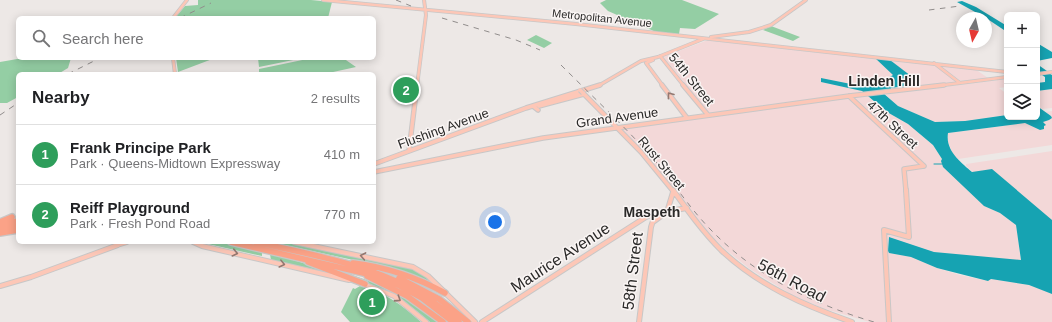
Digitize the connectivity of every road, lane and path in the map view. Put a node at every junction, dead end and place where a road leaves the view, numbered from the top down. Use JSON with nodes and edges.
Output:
{"nodes":[{"id":1,"x":187,"y":0,"type":"edge"},
{"id":2,"x":323,"y":0,"type":"edge"},
{"id":3,"x":424,"y":0,"type":"edge"},
{"id":4,"x":806,"y":0,"type":"edge"},
{"id":5,"x":426,"y":10,"type":"junction"},
{"id":6,"x":175,"y":16,"type":"edge"},
{"id":7,"x":706,"y":38,"type":"junction"},
{"id":8,"x":659,"y":56,"type":"junction"},
{"id":9,"x":879,"y":56,"type":"junction"},
{"id":10,"x":654,"y":59,"type":"junction"},
{"id":11,"x":173,"y":60,"type":"edge"},
{"id":12,"x":932,"y":61,"type":"junction"},
{"id":13,"x":1004,"y":71,"type":"edge"},
{"id":14,"x":1004,"y":71,"type":"edge"},
{"id":15,"x":175,"y":72,"type":"edge"},
{"id":16,"x":1051,"y":72,"type":"edge"},
{"id":17,"x":1040,"y":74,"type":"edge"},
{"id":18,"x":1004,"y":77,"type":"edge"},
{"id":19,"x":960,"y":83,"type":"junction"},
{"id":20,"x":582,"y":92,"type":"junction"},
{"id":21,"x":849,"y":96,"type":"junction"},
{"id":22,"x":534,"y":107,"type":"junction"},
{"id":23,"x":539,"y":107,"type":"junction"},
{"id":24,"x":708,"y":116,"type":"junction"},
{"id":25,"x":688,"y":118,"type":"junction"},
{"id":26,"x":618,"y":128,"type":"junction"},
{"id":27,"x":409,"y":151,"type":"junction"},
{"id":28,"x":376,"y":163,"type":"edge"},
{"id":29,"x":376,"y":172,"type":"edge"},
{"id":30,"x":670,"y":187,"type":"junction"},
{"id":31,"x":673,"y":192,"type":"junction"},
{"id":32,"x":671,"y":200,"type":"junction"},
{"id":33,"x":686,"y":208,"type":"junction"},
{"id":34,"x":667,"y":212,"type":"junction"},
{"id":35,"x":652,"y":214,"type":"junction"},
{"id":36,"x":15,"y":216,"type":"edge"},
{"id":37,"x":16,"y":221,"type":"edge"},
{"id":38,"x":0,"y":222,"type":"edge"},
{"id":39,"x":652,"y":223,"type":"junction"},
{"id":40,"x":0,"y":225,"type":"edge"},
{"id":41,"x":16,"y":225,"type":"edge"},
{"id":42,"x":0,"y":229,"type":"edge"},
{"id":43,"x":16,"y":230,"type":"edge"},
{"id":44,"x":0,"y":233,"type":"edge"},
{"id":45,"x":121,"y":244,"type":"edge"},
{"id":46,"x":198,"y":244,"type":"edge"},
{"id":47,"x":240,"y":244,"type":"edge"},
{"id":48,"x":264,"y":244,"type":"edge"},
{"id":49,"x":303,"y":244,"type":"edge"},
{"id":50,"x":724,"y":253,"type":"joint"},
{"id":51,"x":293,"y":256,"type":"junction"},
{"id":52,"x":338,"y":261,"type":"junction"},
{"id":53,"x":340,"y":267,"type":"junction"},
{"id":54,"x":366,"y":284,"type":"junction"},
{"id":55,"x":0,"y":286,"type":"edge"},
{"id":56,"x":445,"y":293,"type":"junction"},
{"id":57,"x":426,"y":322,"type":"edge"},
{"id":58,"x":443,"y":322,"type":"edge"},
{"id":59,"x":452,"y":322,"type":"edge"},
{"id":60,"x":459,"y":322,"type":"edge"},
{"id":61,"x":468,"y":322,"type":"edge"},
{"id":62,"x":475,"y":322,"type":"edge"},
{"id":63,"x":482,"y":322,"type":"edge"},
{"id":64,"x":639,"y":322,"type":"edge"},
{"id":65,"x":852,"y":322,"type":"edge"},
{"id":66,"x":889,"y":322,"type":"edge"}],
"edges":[{"from":1,"to":6,"type":"main road"},
{"from":2,"to":5,"type":"main road","name":"Metropolitan Avenue"},
{"from":3,"to":5,"type":"main road"},
{"from":4,"to":7,"type":"main road","name":"Flushing Avenue"},
{"from":5,"to":7,"type":"main road","name":"Metropolitan Avenue"},
{"from":5,"to":27,"type":"main road"},
{"from":7,"to":8,"type":"main road","name":"Flushing Avenue"},
{"from":7,"to":9,"type":"main road","name":"Metropolitan Avenue"},
{"from":8,"to":10,"type":"main road","name":"Flushing Avenue"},
{"from":8,"to":23,"type":"main road","name":"Flushing Avenue"},
{"from":8,"to":24,"type":"main road","name":"54th Street"},
{"from":9,"to":12,"type":"main road","name":"Metropolitan Avenue"},
{"from":9,"to":12,"type":"main road","name":"Metropolitan Avenue"},
{"from":10,"to":23,"type":"main road","name":"Flushing Avenue"},
{"from":25,"to":10,"type":"main road","one_way":true},
{"from":11,"to":15,"type":"main road"},
{"from":12,"to":13,"type":"main road","name":"Metropolitan Avenue"},
{"from":12,"to":14,"type":"main road","name":"Metropolitan Avenue"},
{"from":12,"to":19,"type":"main road"},
{"from":16,"to":17,"type":"main road"},
{"from":18,"to":19,"type":"main road","name":"Grand Avenue"},
{"from":19,"to":21,"type":"main road","name":"Grand Avenue"},
{"from":20,"to":23,"type":"main road"},
{"from":20,"to":23,"type":"main road"},
{"from":20,"to":26,"type":"main road","name":"Rust Street"},
{"from":21,"to":24,"type":"main road","name":"Grand Avenue"},
{"from":21,"to":66,"type":"main road","name":"47th Street"},
{"from":22,"to":23,"type":"main road"},
{"from":22,"to":23,"type":"main road","name":"Flushing Avenue"},
{"from":22,"to":27,"type":"main road","name":"Flushing Avenue"},
{"from":24,"to":25,"type":"main road","name":"Grand Avenue"},
{"from":25,"to":26,"type":"main road","name":"Grand Avenue"},
{"from":26,"to":29,"type":"main road","name":"Grand Avenue"},
{"from":26,"to":30,"type":"main road","name":"Rust Street"},
{"from":27,"to":28,"type":"main road","name":"Flushing Avenue"},
{"from":30,"to":31,"type":"main road","name":"Rust Street"},
{"from":30,"to":32,"type":"main road"},
{"from":31,"to":32,"type":"main road"},
{"from":31,"to":33,"type":"main road","name":"Rust Street"},
{"from":32,"to":34,"type":"main road"},
{"from":33,"to":34,"type":"main road"},
{"from":33,"to":50,"type":"main road","name":"Rust Street"},
{"from":34,"to":35,"type":"main road"},
{"from":34,"to":39,"type":"main road","name":"58th Street"},
{"from":35,"to":39,"type":"main road","name":"58th Street"},
{"from":35,"to":63,"type":"main road","name":"Maurice Avenue"},
{"from":36,"to":38,"type":"highway"},
{"from":37,"to":40,"type":"highway"},
{"from":39,"to":64,"type":"main road","name":"58th Street"},
{"from":41,"to":42,"type":"highway"},
{"from":43,"to":44,"type":"highway"},
{"from":45,"to":55,"type":"main road"},
{"from":46,"to":54,"type":"main road","one_way":true},
{"from":47,"to":51,"type":"highway"},
{"from":48,"to":52,"type":"highway"},
{"from":56,"to":49,"type":"main road","one_way":true},
{"from":50,"to":65,"type":"main road","name":"56th Road"},
{"from":51,"to":53,"type":"highway"},
{"from":51,"to":54,"type":"highway"},
{"from":52,"to":56,"type":"highway"},
{"from":52,"to":60,"type":"highway"},
{"from":52,"to":61,"type":"highway"},
{"from":53,"to":58,"type":"highway"},
{"from":53,"to":59,"type":"highway"},
{"from":54,"to":57,"type":"main road","one_way":true},
{"from":56,"to":62,"type":"main road"}]}
